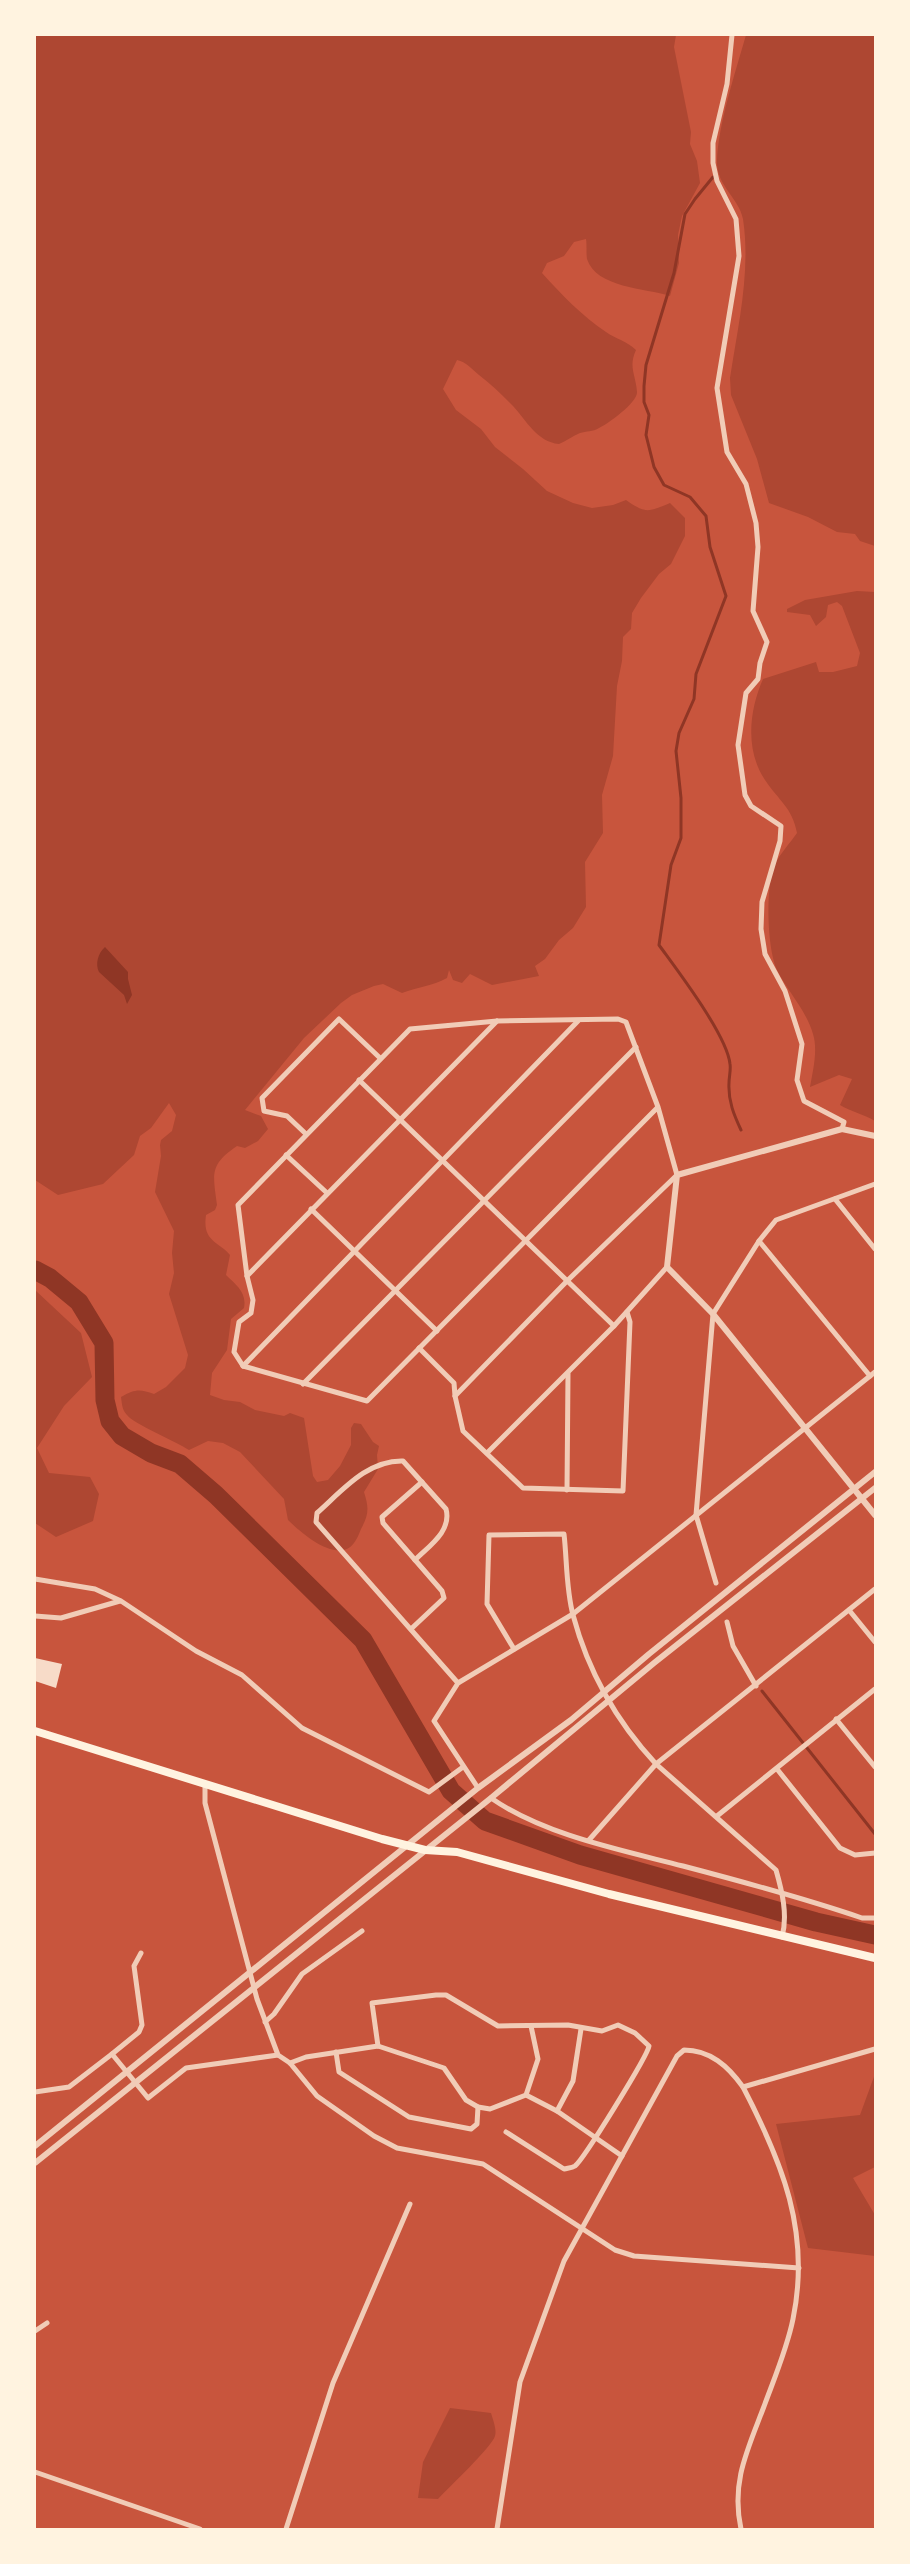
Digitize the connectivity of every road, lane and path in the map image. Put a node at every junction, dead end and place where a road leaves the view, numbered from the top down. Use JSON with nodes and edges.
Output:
{"nodes":[{"id":1,"x":732,"y":35,"type":"edge"},
{"id":2,"x":578,"y":1021,"type":"junction"},
{"id":3,"x":497,"y":1022,"type":"junction"},
{"id":4,"x":636,"y":1047,"type":"junction"},
{"id":5,"x":380,"y":1058,"type":"junction"},
{"id":6,"x":359,"y":1080,"type":"junction"},
{"id":7,"x":658,"y":1107,"type":"junction"},
{"id":8,"x":400,"y":1118,"type":"junction"},
{"id":9,"x":842,"y":1129,"type":"junction"},
{"id":10,"x":306,"y":1134,"type":"junction"},
{"id":11,"x":875,"y":1136,"type":"edge"},
{"id":12,"x":286,"y":1155,"type":"junction"},
{"id":13,"x":442,"y":1159,"type":"junction"},
{"id":14,"x":677,"y":1175,"type":"junction"},
{"id":15,"x":875,"y":1184,"type":"edge"},
{"id":16,"x":327,"y":1193,"type":"junction"},
{"id":17,"x":484,"y":1199,"type":"junction"},
{"id":18,"x":835,"y":1199,"type":"junction"},
{"id":19,"x":311,"y":1210,"type":"junction"},
{"id":20,"x":526,"y":1240,"type":"junction"},
{"id":21,"x":759,"y":1241,"type":"junction"},
{"id":22,"x":875,"y":1249,"type":"edge"},
{"id":23,"x":353,"y":1251,"type":"junction"},
{"id":24,"x":667,"y":1267,"type":"junction"},
{"id":25,"x":247,"y":1276,"type":"junction"},
{"id":26,"x":567,"y":1281,"type":"junction"},
{"id":27,"x":394,"y":1290,"type":"junction"},
{"id":28,"x":627,"y":1312,"type":"junction"},
{"id":29,"x":713,"y":1314,"type":"junction"},
{"id":30,"x":614,"y":1326,"type":"junction"},
{"id":31,"x":437,"y":1331,"type":"junction"},
{"id":32,"x":419,"y":1348,"type":"junction"},
{"id":33,"x":243,"y":1366,"type":"junction"},
{"id":34,"x":875,"y":1372,"type":"edge"},
{"id":35,"x":568,"y":1374,"type":"junction"},
{"id":36,"x":870,"y":1376,"type":"junction"},
{"id":37,"x":303,"y":1384,"type":"junction"},
{"id":38,"x":455,"y":1396,"type":"junction"},
{"id":39,"x":805,"y":1429,"type":"junction"},
{"id":40,"x":487,"y":1453,"type":"junction"},
{"id":41,"x":875,"y":1472,"type":"edge"},
{"id":42,"x":422,"y":1482,"type":"junction"},
{"id":43,"x":875,"y":1488,"type":"edge"},
{"id":44,"x":854,"y":1489,"type":"junction"},
{"id":45,"x":567,"y":1490,"type":"junction"},
{"id":46,"x":862,"y":1498,"type":"junction"},
{"id":47,"x":875,"y":1515,"type":"edge"},
{"id":48,"x":696,"y":1516,"type":"junction"},
{"id":49,"x":415,"y":1560,"type":"junction"},
{"id":50,"x":35,"y":1580,"type":"edge"},
{"id":51,"x":716,"y":1583,"type":"dead end"},
{"id":52,"x":875,"y":1589,"type":"edge"},
{"id":53,"x":121,"y":1601,"type":"junction"},
{"id":54,"x":849,"y":1610,"type":"junction"},
{"id":55,"x":573,"y":1614,"type":"junction"},
{"id":56,"x":35,"y":1616,"type":"edge"},
{"id":57,"x":727,"y":1622,"type":"dead end"},
{"id":58,"x":411,"y":1629,"type":"junction"},
{"id":59,"x":875,"y":1642,"type":"edge"},
{"id":60,"x":514,"y":1649,"type":"junction"},
{"id":61,"x":458,"y":1683,"type":"junction"},
{"id":62,"x":756,"y":1686,"type":"junction"},
{"id":63,"x":875,"y":1689,"type":"edge"},
{"id":64,"x":603,"y":1692,"type":"junction"},
{"id":65,"x":608,"y":1702,"type":"junction"},
{"id":66,"x":836,"y":1719,"type":"junction"},
{"id":67,"x":35,"y":1731,"type":"edge"},
{"id":68,"x":656,"y":1764,"type":"junction"},
{"id":69,"x":463,"y":1767,"type":"junction"},
{"id":70,"x":875,"y":1767,"type":"edge"},
{"id":71,"x":777,"y":1769,"type":"junction"},
{"id":72,"x":205,"y":1784,"type":"junction"},
{"id":73,"x":478,"y":1788,"type":"junction"},
{"id":74,"x":491,"y":1798,"type":"junction"},
{"id":75,"x":718,"y":1816,"type":"junction"},
{"id":76,"x":589,"y":1840,"type":"junction"},
{"id":77,"x":407,"y":1846,"type":"junction"},
{"id":78,"x":425,"y":1850,"type":"junction"},
{"id":79,"x":875,"y":1853,"type":"edge"},
{"id":80,"x":782,"y":1892,"type":"junction"},
{"id":81,"x":875,"y":1918,"type":"edge"},
{"id":82,"x":362,"y":1931,"type":"dead end"},
{"id":83,"x":782,"y":1937,"type":"junction"},
{"id":84,"x":141,"y":1953,"type":"dead end"},
{"id":85,"x":875,"y":1958,"type":"edge"},
{"id":86,"x":265,"y":2022,"type":"junction"},
{"id":87,"x":531,"y":2026,"type":"junction"},
{"id":88,"x":581,"y":2029,"type":"junction"},
{"id":89,"x":378,"y":2046,"type":"junction"},
{"id":90,"x":875,"y":2049,"type":"edge"},
{"id":91,"x":336,"y":2052,"type":"junction"},
{"id":92,"x":112,"y":2054,"type":"junction"},
{"id":93,"x":278,"y":2055,"type":"junction"},
{"id":94,"x":290,"y":2063,"type":"junction"},
{"id":95,"x":743,"y":2087,"type":"junction"},
{"id":96,"x":35,"y":2092,"type":"edge"},
{"id":97,"x":526,"y":2095,"type":"junction"},
{"id":98,"x":478,"y":2107,"type":"junction"},
{"id":99,"x":557,"y":2112,"type":"junction"},
{"id":100,"x":506,"y":2132,"type":"dead end"},
{"id":101,"x":594,"y":2138,"type":"junction"},
{"id":102,"x":35,"y":2146,"type":"edge"},
{"id":103,"x":622,"y":2156,"type":"junction"},
{"id":104,"x":35,"y":2163,"type":"edge"},
{"id":105,"x":410,"y":2204,"type":"dead end"},
{"id":106,"x":581,"y":2229,"type":"junction"},
{"id":107,"x":799,"y":2268,"type":"junction"},
{"id":108,"x":47,"y":2323,"type":"dead end"},
{"id":109,"x":35,"y":2331,"type":"edge"},
{"id":110,"x":35,"y":2472,"type":"edge"},
{"id":111,"x":200,"y":2529,"type":"edge"},
{"id":112,"x":286,"y":2529,"type":"edge"},
{"id":113,"x":497,"y":2529,"type":"edge"},
{"id":114,"x":741,"y":2529,"type":"edge"}],
"edges":[{"from":1,"to":9,"type":"street"},
{"from":2,"to":3,"type":"street"},
{"from":2,"to":4,"type":"street"},
{"from":2,"to":13,"type":"street"},
{"from":3,"to":5,"type":"street"},
{"from":3,"to":8,"type":"street"},
{"from":4,"to":7,"type":"street"},
{"from":4,"to":17,"type":"street"},
{"from":5,"to":6,"type":"street"},
{"from":5,"to":10,"type":"street"},
{"from":6,"to":8,"type":"street"},
{"from":6,"to":10,"type":"street"},
{"from":7,"to":14,"type":"street"},
{"from":7,"to":20,"type":"street"},
{"from":8,"to":13,"type":"street"},
{"from":8,"to":16,"type":"street"},
{"from":9,"to":11,"type":"street"},
{"from":9,"to":14,"type":"street"},
{"from":10,"to":12,"type":"street"},
{"from":12,"to":16,"type":"street"},
{"from":12,"to":25,"type":"street"},
{"from":13,"to":17,"type":"street"},
{"from":13,"to":23,"type":"street"},
{"from":14,"to":24,"type":"street"},
{"from":14,"to":26,"type":"street"},
{"from":15,"to":18,"type":"street"},
{"from":16,"to":19,"type":"street"},
{"from":17,"to":20,"type":"street"},
{"from":17,"to":27,"type":"street"},
{"from":18,"to":21,"type":"street"},
{"from":18,"to":22,"type":"street"},
{"from":19,"to":23,"type":"street"},
{"from":19,"to":25,"type":"street"},
{"from":20,"to":26,"type":"street"},
{"from":20,"to":31,"type":"street"},
{"from":21,"to":29,"type":"street"},
{"from":21,"to":36,"type":"street"},
{"from":23,"to":27,"type":"street"},
{"from":23,"to":33,"type":"street"},
{"from":24,"to":28,"type":"street"},
{"from":24,"to":29,"type":"street"},
{"from":25,"to":33,"type":"street"},
{"from":26,"to":30,"type":"street"},
{"from":26,"to":38,"type":"street"},
{"from":27,"to":31,"type":"street"},
{"from":27,"to":37,"type":"street"},
{"from":28,"to":30,"type":"street"},
{"from":28,"to":45,"type":"street"},
{"from":29,"to":39,"type":"street"},
{"from":29,"to":48,"type":"street"},
{"from":30,"to":35,"type":"street"},
{"from":31,"to":32,"type":"street"},
{"from":32,"to":37,"type":"street"},
{"from":32,"to":38,"type":"street"},
{"from":33,"to":37,"type":"street"},
{"from":34,"to":36,"type":"street"},
{"from":35,"to":40,"type":"street"},
{"from":35,"to":45,"type":"street"},
{"from":36,"to":39,"type":"street"},
{"from":38,"to":40,"type":"street"},
{"from":39,"to":44,"type":"street"},
{"from":39,"to":48,"type":"street"},
{"from":40,"to":45,"type":"street"},
{"from":41,"to":44,"type":"street"},
{"from":42,"to":49,"type":"street"},
{"from":42,"to":49,"type":"street"},
{"from":42,"to":58,"type":"street"},
{"from":43,"to":46,"type":"street"},
{"from":44,"to":46,"type":"street"},
{"from":44,"to":64,"type":"street"},
{"from":46,"to":47,"type":"street"},
{"from":46,"to":65,"type":"street"},
{"from":48,"to":51,"type":"street"},
{"from":48,"to":55,"type":"street"},
{"from":49,"to":58,"type":"street"},
{"from":50,"to":53,"type":"street"},
{"from":52,"to":54,"type":"street"},
{"from":53,"to":56,"type":"street"},
{"from":53,"to":69,"type":"street"},
{"from":54,"to":59,"type":"street"},
{"from":54,"to":62,"type":"street"},
{"from":55,"to":60,"type":"street"},
{"from":55,"to":60,"type":"street"},
{"from":55,"to":64,"type":"street"},
{"from":57,"to":62,"type":"street"},
{"from":58,"to":61,"type":"street"},
{"from":60,"to":61,"type":"street"},
{"from":61,"to":69,"type":"street"},
{"from":62,"to":68,"type":"street"},
{"from":63,"to":66,"type":"street"},
{"from":64,"to":65,"type":"street"},
{"from":64,"to":73,"type":"street"},
{"from":65,"to":68,"type":"street"},
{"from":65,"to":74,"type":"street"},
{"from":66,"to":70,"type":"street"},
{"from":66,"to":71,"type":"street"},
{"from":67,"to":72,"type":"main road"},
{"from":68,"to":75,"type":"street"},
{"from":68,"to":76,"type":"street"},
{"from":69,"to":73,"type":"street"},
{"from":71,"to":75,"type":"street"},
{"from":71,"to":79,"type":"street"},
{"from":72,"to":77,"type":"main road"},
{"from":72,"to":86,"type":"street"},
{"from":73,"to":77,"type":"street"},
{"from":74,"to":76,"type":"street"},
{"from":74,"to":78,"type":"street"},
{"from":75,"to":80,"type":"street"},
{"from":76,"to":80,"type":"street"},
{"from":77,"to":78,"type":"main road"},
{"from":77,"to":102,"type":"street"},
{"from":78,"to":83,"type":"main road"},
{"from":78,"to":104,"type":"street"},
{"from":80,"to":81,"type":"street"},
{"from":80,"to":83,"type":"street"},
{"from":82,"to":86,"type":"street"},
{"from":83,"to":85,"type":"main road"},
{"from":84,"to":92,"type":"street"},
{"from":86,"to":93,"type":"street"},
{"from":87,"to":88,"type":"street"},
{"from":87,"to":89,"type":"street"},
{"from":87,"to":97,"type":"street"},
{"from":88,"to":99,"type":"street"},
{"from":88,"to":101,"type":"street"},
{"from":89,"to":91,"type":"street"},
{"from":89,"to":98,"type":"street"},
{"from":90,"to":95,"type":"street"},
{"from":91,"to":94,"type":"street"},
{"from":91,"to":98,"type":"street"},
{"from":92,"to":93,"type":"street"},
{"from":92,"to":96,"type":"street"},
{"from":93,"to":94,"type":"street"},
{"from":94,"to":106,"type":"street"},
{"from":95,"to":103,"type":"street"},
{"from":95,"to":107,"type":"street"},
{"from":97,"to":98,"type":"street"},
{"from":97,"to":99,"type":"street"},
{"from":99,"to":101,"type":"street"},
{"from":100,"to":101,"type":"street"},
{"from":101,"to":103,"type":"street"},
{"from":103,"to":106,"type":"street"},
{"from":105,"to":112,"type":"street"},
{"from":106,"to":107,"type":"street"},
{"from":106,"to":113,"type":"street"},
{"from":107,"to":114,"type":"street"},
{"from":108,"to":109,"type":"street"},
{"from":110,"to":111,"type":"street"}]}
